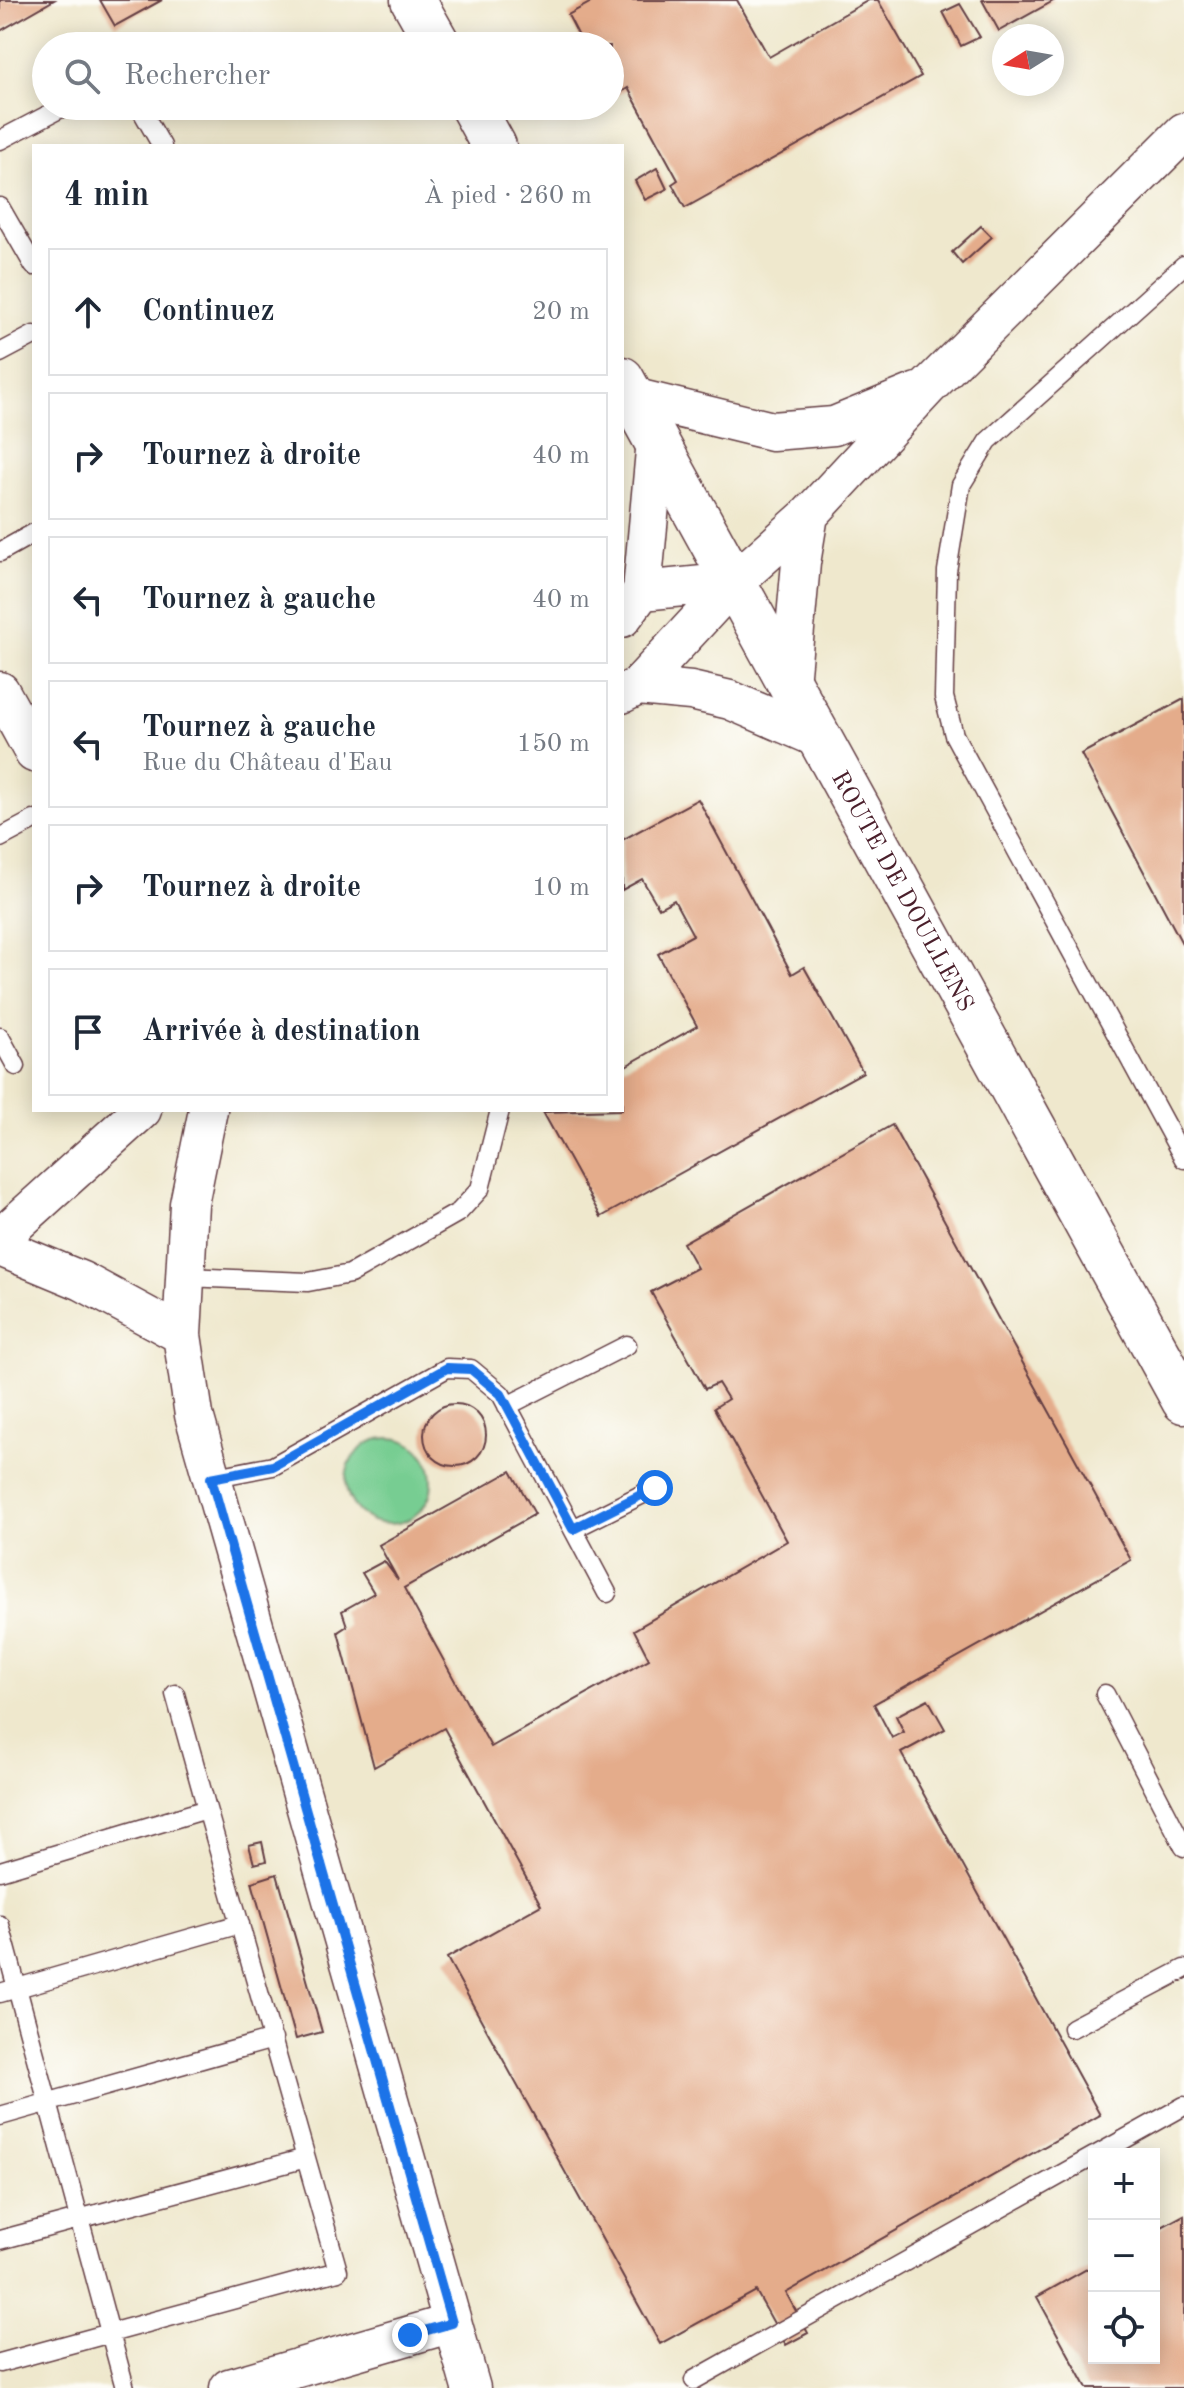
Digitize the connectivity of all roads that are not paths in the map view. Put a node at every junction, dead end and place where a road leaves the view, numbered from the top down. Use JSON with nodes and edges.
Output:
{"nodes":[{"id":1,"x":413,"y":0,"type":"edge"},
{"id":2,"x":431,"y":32,"type":"edge"},
{"id":3,"x":38,"y":120,"type":"edge"},
{"id":4,"x":147,"y":120,"type":"edge"},
{"id":5,"x":480,"y":120,"type":"edge"},
{"id":6,"x":1183,"y":136,"type":"edge"},
{"id":7,"x":0,"y":140,"type":"edge"},
{"id":8,"x":161,"y":144,"type":"edge"},
{"id":9,"x":493,"y":144,"type":"edge"},
{"id":10,"x":0,"y":207,"type":"edge"},
{"id":11,"x":32,"y":263,"type":"edge"},
{"id":12,"x":1184,"y":265,"type":"edge"},
{"id":13,"x":32,"y":336,"type":"edge"},
{"id":14,"x":0,"y":353,"type":"edge"},
{"id":15,"x":627,"y":388,"type":"edge"},
{"id":16,"x":927,"y":388,"type":"junction"},
{"id":17,"x":656,"y":440,"type":"junction"},
{"id":18,"x":809,"y":515,"type":"junction"},
{"id":19,"x":32,"y":534,"type":"edge"},
{"id":20,"x":0,"y":552,"type":"edge"},
{"id":21,"x":734,"y":582,"type":"junction"},
{"id":22,"x":632,"y":604,"type":"edge"},
{"id":23,"x":790,"y":684,"type":"junction"},
{"id":24,"x":630,"y":690,"type":"edge"},
{"id":25,"x":0,"y":691,"type":"edge"},
{"id":26,"x":820,"y":739,"type":"junction"},
{"id":27,"x":32,"y":749,"type":"edge"},
{"id":28,"x":32,"y":821,"type":"edge"},
{"id":29,"x":0,"y":838,"type":"edge"},
{"id":30,"x":0,"y":1037,"type":"edge"},
{"id":31,"x":16,"y":1066,"type":"dead end"},
{"id":32,"x":140,"y":1112,"type":"edge"},
{"id":33,"x":208,"y":1112,"type":"edge"},
{"id":34,"x":499,"y":1112,"type":"edge"},
{"id":35,"x":1184,"y":1159,"type":"edge"},
{"id":36,"x":0,"y":1238,"type":"edge"},
{"id":37,"x":0,"y":1247,"type":"edge"},
{"id":38,"x":185,"y":1277,"type":"junction"},
{"id":39,"x":182,"y":1335,"type":"junction"},
{"id":40,"x":627,"y":1345,"type":"dead end"},
{"id":41,"x":1184,"y":1401,"type":"edge"},
{"id":42,"x":507,"y":1406,"type":"junction"},
{"id":43,"x":211,"y":1478,"type":"junction"},
{"id":44,"x":655,"y":1488,"type":"dead end"},
{"id":45,"x":573,"y":1529,"type":"junction"},
{"id":46,"x":607,"y":1593,"type":"dead end"},
{"id":47,"x":175,"y":1694,"type":"dead end"},
{"id":48,"x":1105,"y":1694,"type":"dead end"},
{"id":49,"x":207,"y":1809,"type":"junction"},
{"id":50,"x":1184,"y":1847,"type":"edge"},
{"id":51,"x":0,"y":1871,"type":"edge"},
{"id":52,"x":240,"y":1924,"type":"junction"},
{"id":53,"x":0,"y":1925,"type":"edge"},
{"id":54,"x":1184,"y":1969,"type":"edge"},
{"id":55,"x":9,"y":1991,"type":"edge"},
{"id":56,"x":1072,"y":2028,"type":"dead end"},
{"id":57,"x":273,"y":2039,"type":"junction"},
{"id":58,"x":48,"y":2103,"type":"junction"},
{"id":59,"x":1184,"y":2106,"type":"edge"},
{"id":60,"x":0,"y":2116,"type":"edge"},
{"id":61,"x":1109,"y":2148,"type":"edge"},
{"id":62,"x":306,"y":2158,"type":"junction"},
{"id":63,"x":1088,"y":2159,"type":"edge"},
{"id":64,"x":79,"y":2217,"type":"junction"},
{"id":65,"x":0,"y":2240,"type":"edge"},
{"id":66,"x":452,"y":2323,"type":"junction"},
{"id":67,"x":110,"y":2333,"type":"junction"},
{"id":68,"x":0,"y":2363,"type":"edge"},
{"id":69,"x":694,"y":2380,"type":"dead end"},
{"id":70,"x":125,"y":2388,"type":"edge"},
{"id":71,"x":229,"y":2388,"type":"edge"},
{"id":72,"x":471,"y":2388,"type":"edge"}],
"edges":[{"from":1,"to":2,"type":"street"},
{"from":3,"to":7,"type":"lane"},
{"from":4,"to":8,"type":"lane"},
{"from":5,"to":9,"type":"street"},
{"from":6,"to":16,"type":"street"},
{"from":10,"to":11,"type":"lane"},
{"from":12,"to":35,"type":"lane"},
{"from":13,"to":14,"type":"lane"},
{"from":15,"to":16,"type":"street"},
{"from":15,"to":17,"type":"street","name":"ROUTE DE DOULLENS"},
{"from":16,"to":18,"type":"street"},
{"from":17,"to":21,"type":"street","name":"ROUTE DE DOULLENS"},
{"from":17,"to":22,"type":"street"},
{"from":18,"to":21,"type":"street"},
{"from":18,"to":23,"type":"street"},
{"from":19,"to":20,"type":"lane"},
{"from":21,"to":22,"type":"street"},
{"from":21,"to":23,"type":"street","name":"ROUTE DE DOULLENS"},
{"from":21,"to":24,"type":"street"},
{"from":23,"to":26,"type":"street","name":"ROUTE DE DOULLENS"},
{"from":24,"to":26,"type":"street"},
{"from":25,"to":27,"type":"street"},
{"from":26,"to":41,"type":"street","name":"ROUTE DE DOULLENS"},
{"from":28,"to":29,"type":"lane"},
{"from":30,"to":31,"type":"lane"},
{"from":32,"to":36,"type":"street"},
{"from":33,"to":38,"type":"street"},
{"from":34,"to":38,"type":"lane"},
{"from":37,"to":39,"type":"street"},
{"from":38,"to":39,"type":"street"},
{"from":39,"to":43,"type":"street"},
{"from":40,"to":42,"type":"lane"},
{"from":42,"to":43,"type":"lane"},
{"from":42,"to":45,"type":"lane"},
{"from":43,"to":66,"type":"street"},
{"from":44,"to":45,"type":"lane"},
{"from":45,"to":46,"type":"lane"},
{"from":47,"to":49,"type":"lane"},
{"from":48,"to":50,"type":"lane"},
{"from":49,"to":51,"type":"lane"},
{"from":49,"to":52,"type":"lane"},
{"from":52,"to":55,"type":"lane"},
{"from":52,"to":57,"type":"lane"},
{"from":53,"to":55,"type":"lane"},
{"from":54,"to":56,"type":"lane"},
{"from":55,"to":58,"type":"lane"},
{"from":57,"to":58,"type":"lane"},
{"from":57,"to":62,"type":"lane"},
{"from":58,"to":60,"type":"lane"},
{"from":58,"to":64,"type":"lane"},
{"from":59,"to":61,"type":"lane"},
{"from":62,"to":64,"type":"lane"},
{"from":62,"to":67,"type":"lane"},
{"from":63,"to":69,"type":"lane"},
{"from":64,"to":65,"type":"lane"},
{"from":64,"to":67,"type":"lane"},
{"from":66,"to":71,"type":"street"},
{"from":66,"to":72,"type":"street"},
{"from":67,"to":68,"type":"lane"},
{"from":67,"to":70,"type":"lane"}]}
